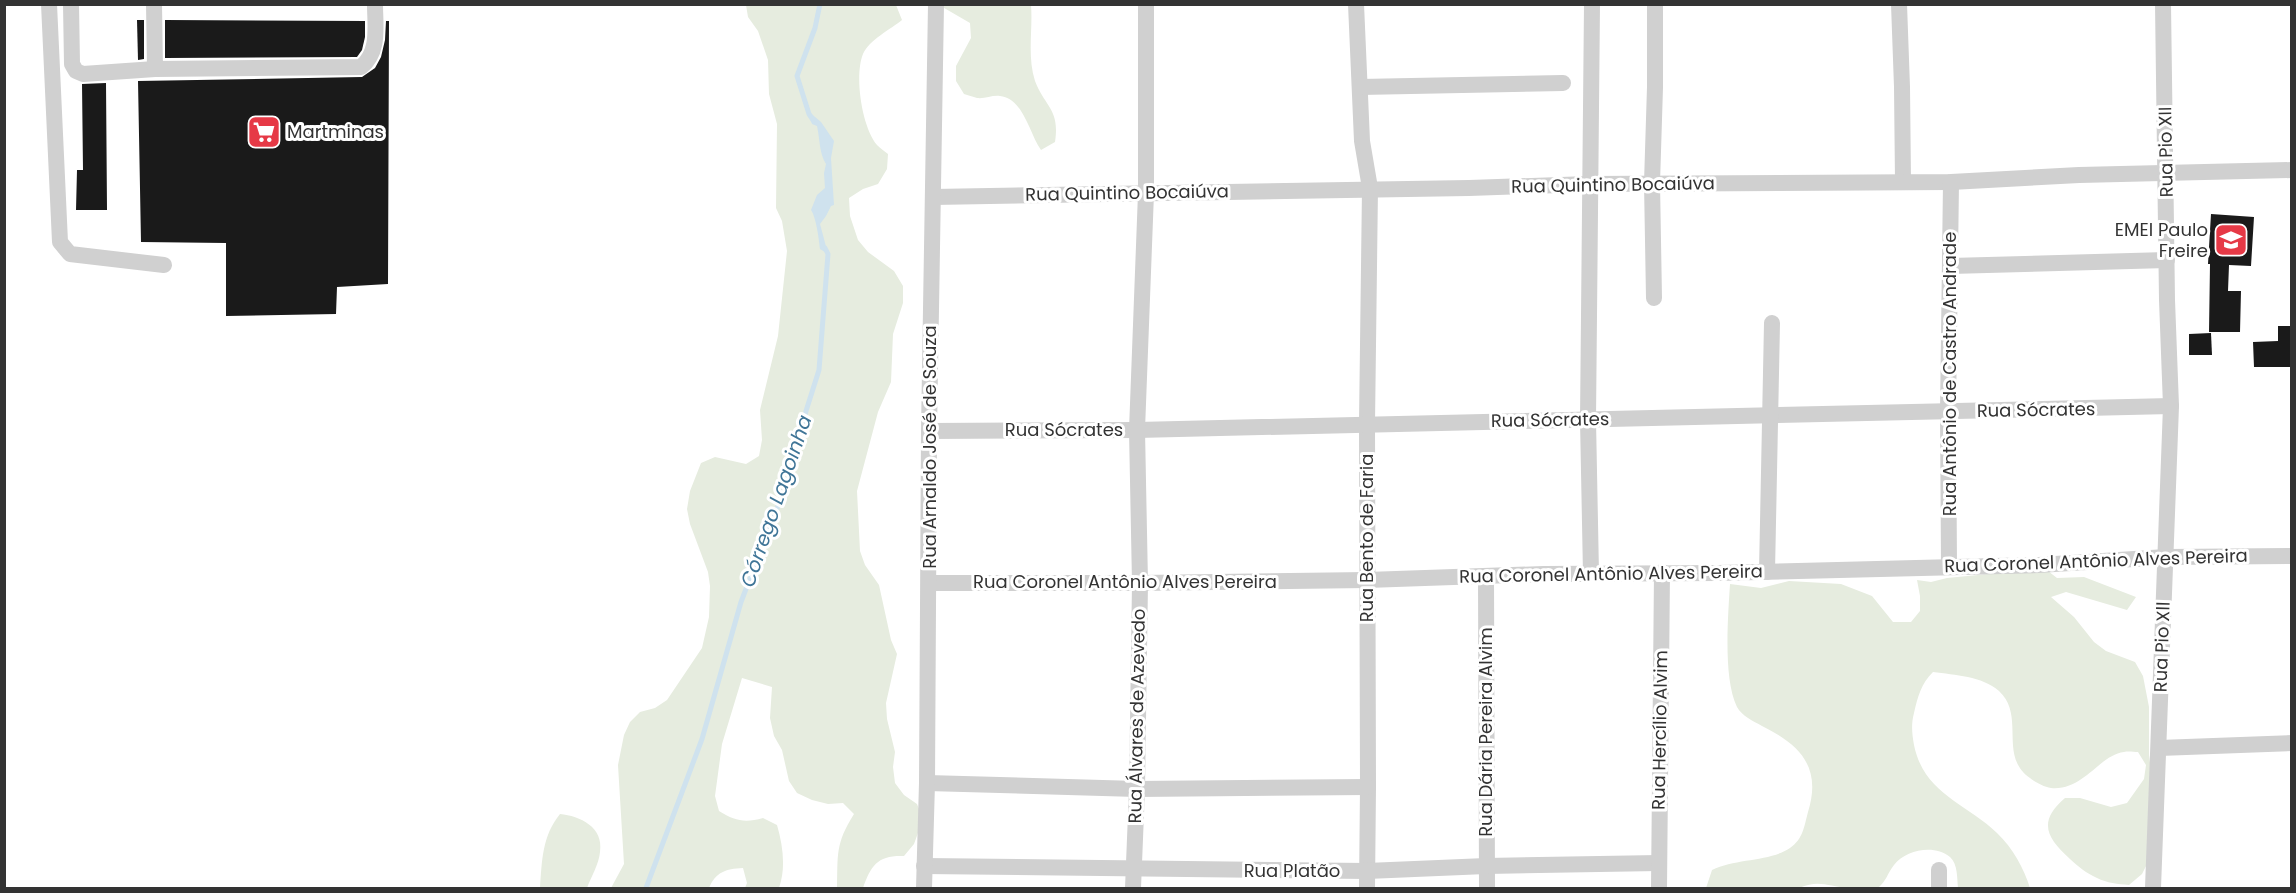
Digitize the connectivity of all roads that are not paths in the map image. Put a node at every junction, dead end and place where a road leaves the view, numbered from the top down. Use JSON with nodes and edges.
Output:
{"nodes":[{"id":1,"x":49,"y":4,"type":"edge"},
{"id":2,"x":71,"y":4,"type":"edge"},
{"id":3,"x":154,"y":4,"type":"edge"},
{"id":4,"x":375,"y":4,"type":"edge"},
{"id":5,"x":936,"y":4,"type":"edge"},
{"id":6,"x":1146,"y":4,"type":"edge"},
{"id":7,"x":1356,"y":4,"type":"edge"},
{"id":8,"x":1592,"y":4,"type":"edge"},
{"id":9,"x":1655,"y":4,"type":"edge"},
{"id":10,"x":1899,"y":4,"type":"edge"},
{"id":11,"x":2163,"y":4,"type":"edge"},
{"id":12,"x":155,"y":69,"type":"junction"},
{"id":13,"x":1563,"y":83,"type":"dead end"},
{"id":14,"x":1360,"y":87,"type":"junction"},
{"id":15,"x":2292,"y":170,"type":"edge"},
{"id":16,"x":2167,"y":172,"type":"junction"},
{"id":17,"x":1903,"y":182,"type":"junction"},
{"id":18,"x":1951,"y":182,"type":"junction"},
{"id":19,"x":1652,"y":183,"type":"junction"},
{"id":20,"x":1589,"y":184,"type":"junction"},
{"id":21,"x":1370,"y":188,"type":"junction"},
{"id":22,"x":1146,"y":193,"type":"junction"},
{"id":23,"x":933,"y":196,"type":"junction"},
{"id":24,"x":2167,"y":260,"type":"junction"},
{"id":25,"x":164,"y":265,"type":"dead end"},
{"id":26,"x":1950,"y":266,"type":"junction"},
{"id":27,"x":1654,"y":298,"type":"dead end"},
{"id":28,"x":1772,"y":323,"type":"dead end"},
{"id":29,"x":2171,"y":406,"type":"junction"},
{"id":30,"x":1948,"y":412,"type":"junction"},
{"id":31,"x":1771,"y":417,"type":"junction"},
{"id":32,"x":1588,"y":420,"type":"junction"},
{"id":33,"x":1367,"y":424,"type":"junction"},
{"id":34,"x":929,"y":430,"type":"junction"},
{"id":35,"x":1137,"y":430,"type":"junction"},
{"id":36,"x":2292,"y":556,"type":"edge"},
{"id":37,"x":2166,"y":557,"type":"junction"},
{"id":38,"x":1949,"y":566,"type":"junction"},
{"id":39,"x":1767,"y":572,"type":"junction"},
{"id":40,"x":1662,"y":573,"type":"junction"},
{"id":41,"x":1591,"y":574,"type":"junction"},
{"id":42,"x":1486,"y":576,"type":"junction"},
{"id":43,"x":1367,"y":580,"type":"junction"},
{"id":44,"x":930,"y":583,"type":"junction"},
{"id":45,"x":1140,"y":583,"type":"junction"},
{"id":46,"x":2292,"y":743,"type":"edge"},
{"id":47,"x":2159,"y":747,"type":"junction"},
{"id":48,"x":927,"y":783,"type":"junction"},
{"id":49,"x":1368,"y":787,"type":"junction"},
{"id":50,"x":1137,"y":789,"type":"junction"},
{"id":51,"x":1659,"y":863,"type":"junction"},
{"id":52,"x":924,"y":866,"type":"junction"},
{"id":53,"x":1486,"y":866,"type":"junction"},
{"id":54,"x":1133,"y":870,"type":"junction"},
{"id":55,"x":1939,"y":870,"type":"dead end"},
{"id":56,"x":1367,"y":880,"type":"edge"},
{"id":57,"x":924,"y":888,"type":"edge"},
{"id":58,"x":1132,"y":888,"type":"edge"},
{"id":59,"x":1487,"y":888,"type":"edge"},
{"id":60,"x":1659,"y":888,"type":"edge"},
{"id":61,"x":1939,"y":888,"type":"edge"},
{"id":62,"x":2153,"y":888,"type":"edge"}],
"edges":[{"from":1,"to":25,"type":"street"},
{"from":2,"to":12,"type":"street"},
{"from":3,"to":12,"type":"street"},
{"from":4,"to":12,"type":"street"},
{"from":5,"to":23,"type":"street","name":"Rua Arnaldo José de Souza"},
{"from":6,"to":22,"type":"street","name":"Rua Álvares de Azevedo"},
{"from":7,"to":14,"type":"street","name":"Rua Bento de Faria"},
{"from":8,"to":20,"type":"street"},
{"from":9,"to":19,"type":"street"},
{"from":10,"to":17,"type":"street"},
{"from":11,"to":16,"type":"street","name":"Rua Pio XII"},
{"from":13,"to":14,"type":"street"},
{"from":14,"to":21,"type":"street","name":"Rua Bento de Faria"},
{"from":15,"to":16,"type":"street","name":"Rua Quintino Bocaiúva"},
{"from":16,"to":18,"type":"street","name":"Rua Quintino Bocaiúva"},
{"from":16,"to":24,"type":"street","name":"Rua Pio XII"},
{"from":17,"to":18,"type":"street","name":"Rua Quintino Bocaiúva"},
{"from":17,"to":19,"type":"street","name":"Rua Quintino Bocaiúva"},
{"from":18,"to":26,"type":"street","name":"Rua Antônio de Castro Andrade"},
{"from":19,"to":20,"type":"street","name":"Rua Quintino Bocaiúva"},
{"from":19,"to":27,"type":"street"},
{"from":20,"to":21,"type":"street","name":"Rua Quintino Bocaiúva"},
{"from":20,"to":32,"type":"street"},
{"from":21,"to":22,"type":"street","name":"Rua Quintino Bocaiúva"},
{"from":21,"to":33,"type":"street","name":"Rua Bento de Faria"},
{"from":22,"to":23,"type":"street","name":"Rua Quintino Bocaiúva"},
{"from":22,"to":35,"type":"street","name":"Rua Álvares de Azevedo"},
{"from":23,"to":34,"type":"street","name":"Rua Arnaldo José de Souza"},
{"from":24,"to":26,"type":"street"},
{"from":24,"to":29,"type":"street","name":"Rua Pio XII"},
{"from":26,"to":30,"type":"street","name":"Rua Antônio de Castro Andrade"},
{"from":28,"to":31,"type":"street"},
{"from":29,"to":30,"type":"street","name":"Rua Sócrates"},
{"from":29,"to":37,"type":"street","name":"Rua Pio Xll"},
{"from":30,"to":31,"type":"street","name":"Rua Sócrates"},
{"from":30,"to":38,"type":"street","name":"Rua Antônio de Castro Andrade"},
{"from":31,"to":32,"type":"street","name":"Rua Sócrates"},
{"from":31,"to":39,"type":"street"},
{"from":32,"to":33,"type":"street","name":"Rua Sócrates"},
{"from":32,"to":41,"type":"street"},
{"from":33,"to":35,"type":"street","name":"Rua Sócrates"},
{"from":33,"to":43,"type":"street","name":"Rua Bento de Faria"},
{"from":34,"to":35,"type":"street","name":"Rua Sócrates"},
{"from":34,"to":44,"type":"street","name":"Rua Arnaldo José de Souza"},
{"from":35,"to":45,"type":"street","name":"Rua Álvares de Azevedo"},
{"from":36,"to":37,"type":"street","name":"Rua Coronel Antônio Alves Pereira"},
{"from":37,"to":38,"type":"street","name":"Rua Coronel Antônio Alves Pereira"},
{"from":37,"to":47,"type":"street","name":"Rua Pio Xll"},
{"from":38,"to":39,"type":"street","name":"Rua Coronel Antônio Alves Pereira"},
{"from":39,"to":40,"type":"street","name":"Rua Coronel Antônio Alves Pereira"},
{"from":40,"to":41,"type":"street","name":"Rua Coronel Antônio Alves Pereira"},
{"from":40,"to":51,"type":"street","name":"Rua Hercílio Alvim"},
{"from":41,"to":42,"type":"street","name":"Rua Coronel Antônio Alves Pereira"},
{"from":42,"to":43,"type":"street","name":"Rua Coronel Antônio Alves Pereira"},
{"from":42,"to":53,"type":"street","name":"Rua Dária Pereira Alvim"},
{"from":43,"to":45,"type":"street","name":"Rua Coronel Antônio Alves Pereira"},
{"from":43,"to":49,"type":"street","name":"Rua Bento de Faria"},
{"from":44,"to":45,"type":"street","name":"Rua Coronel Antônio Alves Pereira"},
{"from":44,"to":48,"type":"street","name":"Rua Arnaldo José de Souza"},
{"from":45,"to":50,"type":"street","name":"Rua Álvares de Azevedo"},
{"from":46,"to":47,"type":"street"},
{"from":47,"to":62,"type":"street","name":"Rua Pio Xll"},
{"from":48,"to":50,"type":"street"},
{"from":48,"to":52,"type":"street","name":"Rua Arnaldo José de Souza"},
{"from":49,"to":50,"type":"street"},
{"from":49,"to":56,"type":"street","name":"Rua Bento de Faria"},
{"from":50,"to":54,"type":"street","name":"Rua Álvares de Azevedo"},
{"from":51,"to":53,"type":"street","name":"Rua Platão"},
{"from":51,"to":60,"type":"street","name":"Rua Hercílio Alvim"},
{"from":52,"to":54,"type":"street","name":"Rua Platão"},
{"from":52,"to":57,"type":"street","name":"Rua Arnaldo José de Souza"},
{"from":53,"to":56,"type":"street","name":"Rua Platão"},
{"from":53,"to":59,"type":"street","name":"Rua Dária Pereira Alvim"},
{"from":54,"to":56,"type":"street","name":"Rua Platão"},
{"from":54,"to":58,"type":"street","name":"Rua Álvares de Azevedo"},
{"from":55,"to":61,"type":"street"}]}
